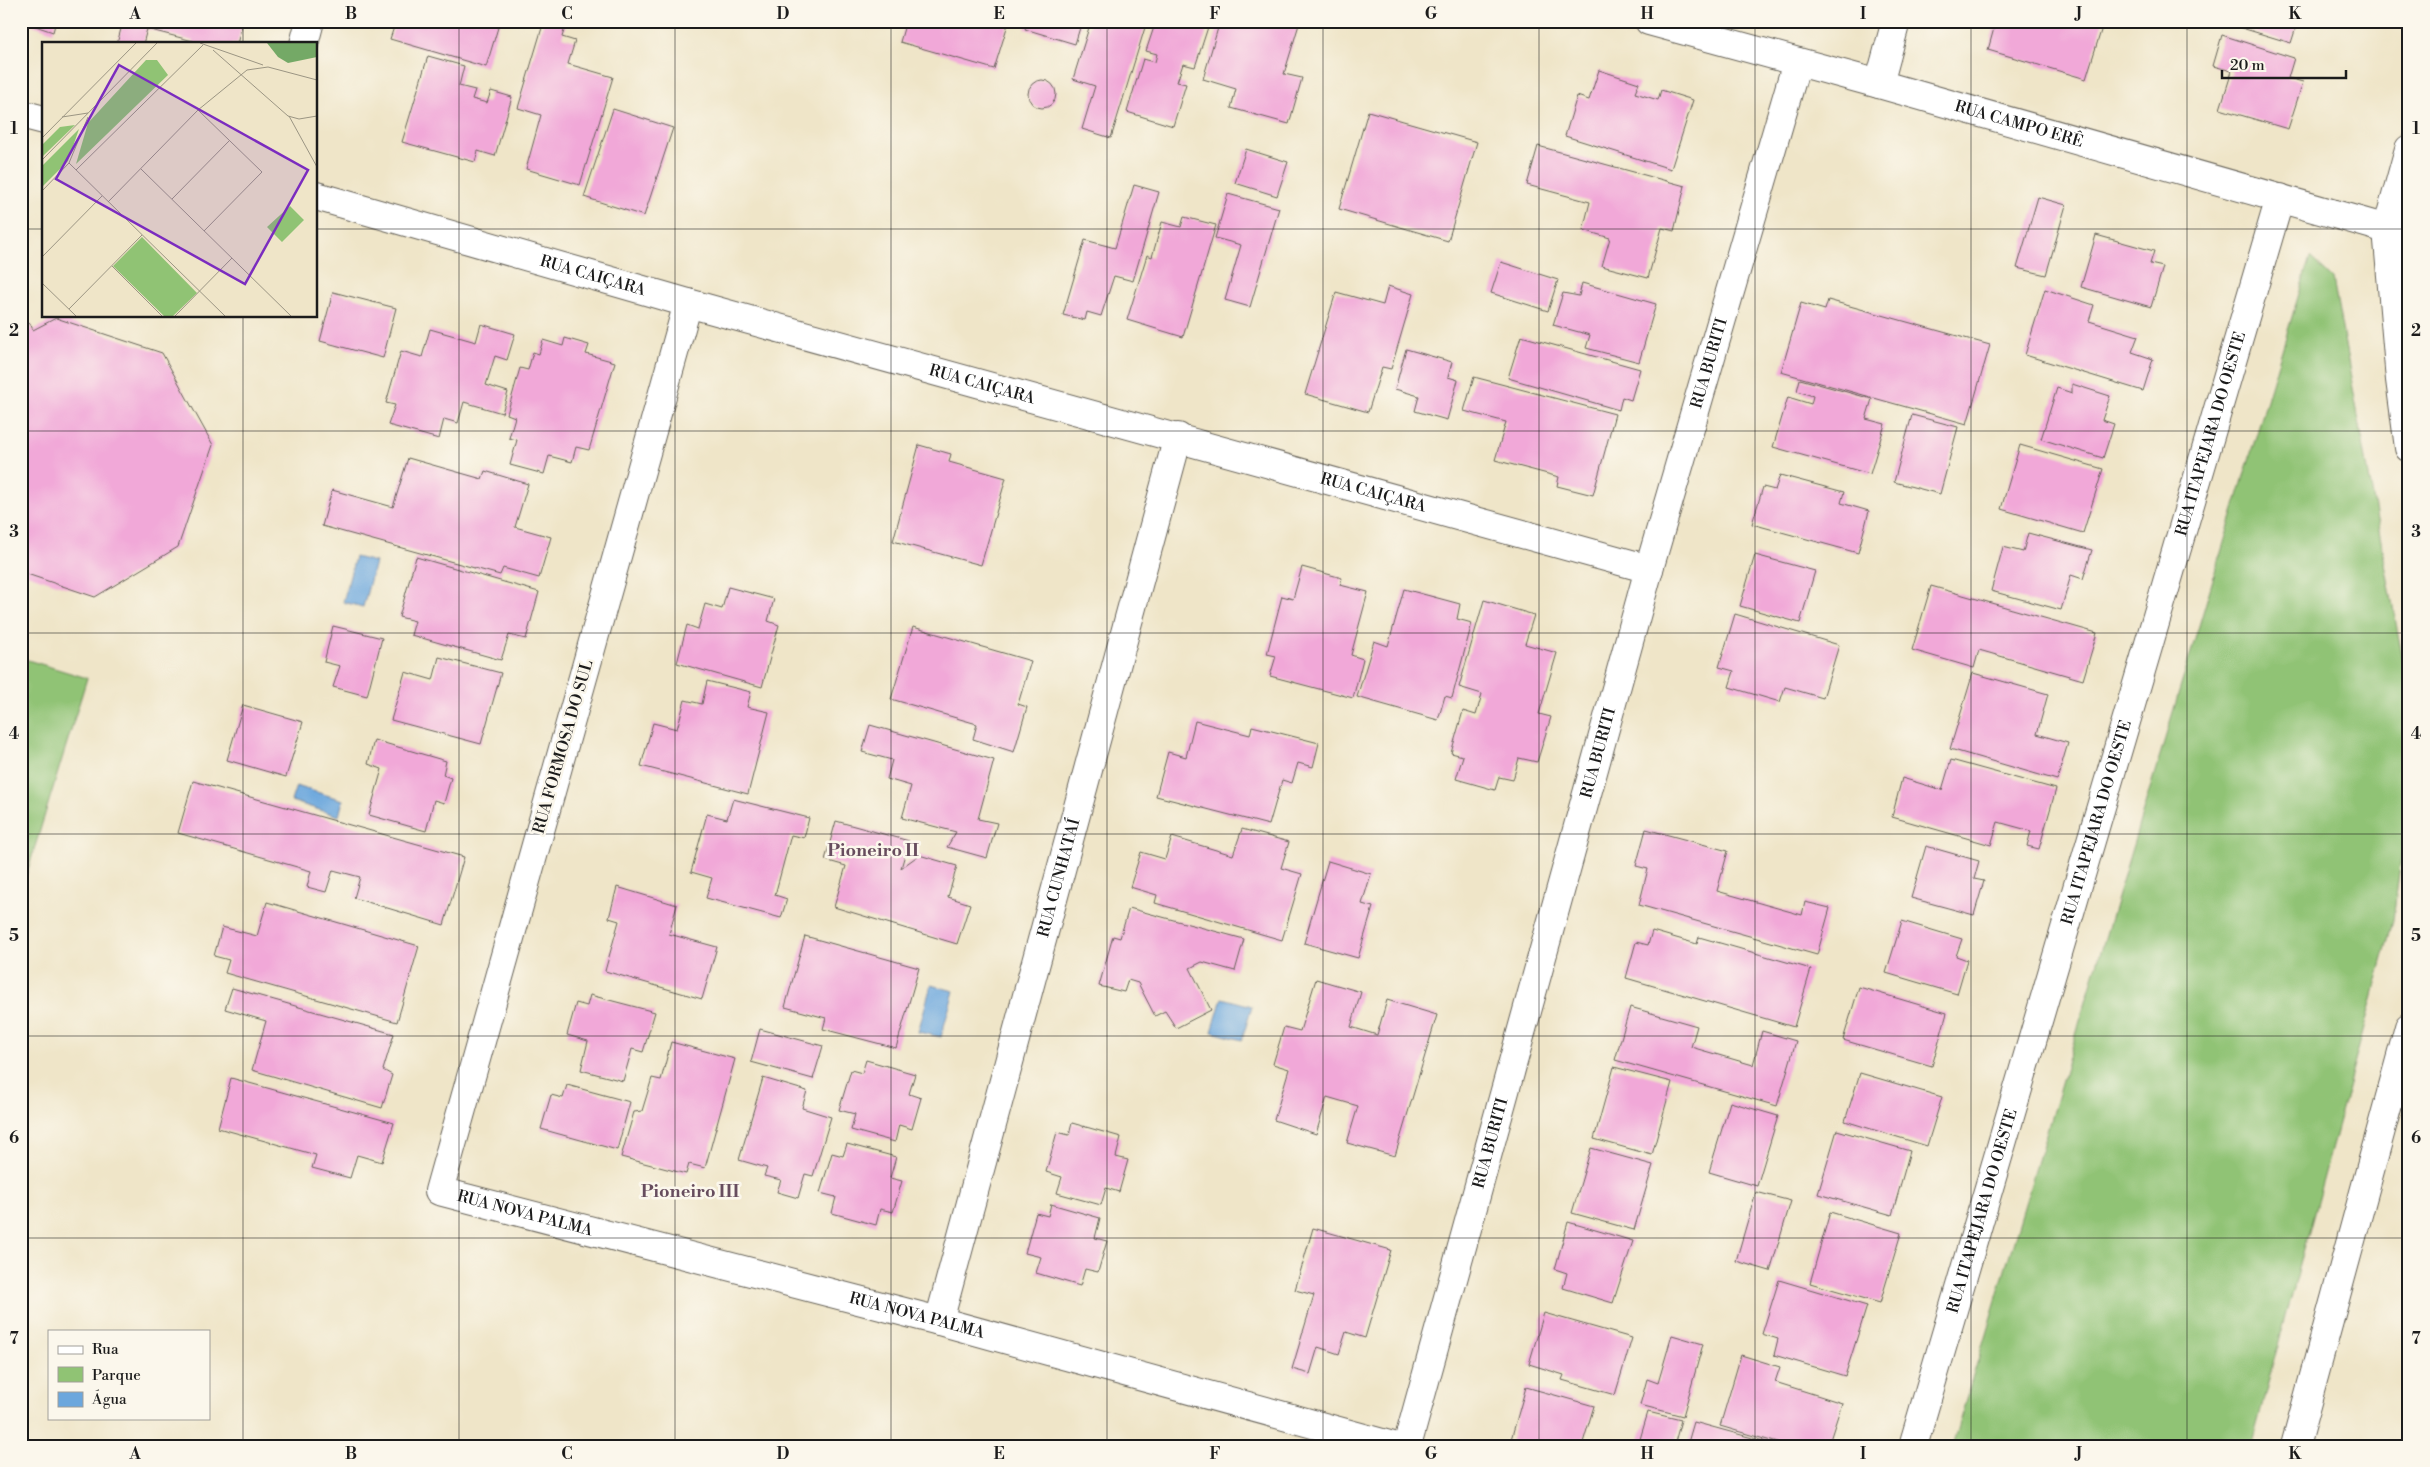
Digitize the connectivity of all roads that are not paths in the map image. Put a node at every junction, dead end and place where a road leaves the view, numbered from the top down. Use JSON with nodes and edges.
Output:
{"nodes":[{"id":1,"x":310,"y":21,"type":"edge"},
{"id":2,"x":1649,"y":21,"type":"edge"},
{"id":3,"x":1896,"y":21,"type":"edge"},
{"id":4,"x":305,"y":42,"type":"edge"},
{"id":5,"x":1797,"y":62,"type":"junction"},
{"id":6,"x":1878,"y":84,"type":"junction"},
{"id":7,"x":21,"y":114,"type":"edge"},
{"id":8,"x":42,"y":119,"type":"edge"},
{"id":9,"x":2409,"y":149,"type":"edge"},
{"id":10,"x":318,"y":197,"type":"edge"},
{"id":11,"x":2280,"y":198,"type":"junction"},
{"id":12,"x":2387,"y":229,"type":"junction"},
{"id":13,"x":688,"y":302,"type":"junction"},
{"id":14,"x":1178,"y":437,"type":"junction"},
{"id":15,"x":2409,"y":448,"type":"edge"},
{"id":16,"x":1649,"y":569,"type":"junction"},
{"id":17,"x":2409,"y":1027,"type":"edge"},
{"id":18,"x":439,"y":1191,"type":"joint"},
{"id":19,"x":939,"y":1321,"type":"junction"},
{"id":20,"x":1393,"y":1446,"type":"edge"},
{"id":21,"x":1407,"y":1446,"type":"edge"},
{"id":22,"x":1913,"y":1446,"type":"edge"},
{"id":23,"x":2295,"y":1446,"type":"edge"}],
"edges":[{"from":1,"to":4,"type":"main road"},
{"from":2,"to":5,"type":"main road","name":"RUA CAMPO ERÊ"},
{"from":3,"to":6,"type":"main road"},
{"from":5,"to":6,"type":"main road","name":"RUA CAMPO ERÊ"},
{"from":5,"to":16,"type":"main road","name":"RUA BURITI"},
{"from":6,"to":11,"type":"main road","name":"RUA CAMPO ERÊ"},
{"from":7,"to":8,"type":"main road"},
{"from":9,"to":12,"type":"main road"},
{"from":10,"to":13,"type":"main road","name":"RUA CAIÇARA"},
{"from":11,"to":12,"type":"main road","name":"RUA CAMPO ERÊ"},
{"from":11,"to":22,"type":"main road","name":"RUA ITAPEJARA DO OESTE"},
{"from":12,"to":15,"type":"main road"},
{"from":13,"to":14,"type":"main road","name":"RUA CAIÇARA"},
{"from":13,"to":18,"type":"main road","name":"RUA FORMOSA DO SUL"},
{"from":14,"to":16,"type":"main road","name":"RUA CAIÇARA"},
{"from":14,"to":19,"type":"main road","name":"RUA CUNHATAÍ"},
{"from":16,"to":21,"type":"main road","name":"RUA BURITI"},
{"from":17,"to":23,"type":"main road"},
{"from":18,"to":19,"type":"main road","name":"RUA NOVA PALMA"},
{"from":19,"to":20,"type":"main road","name":"RUA NOVA PALMA"}]}
